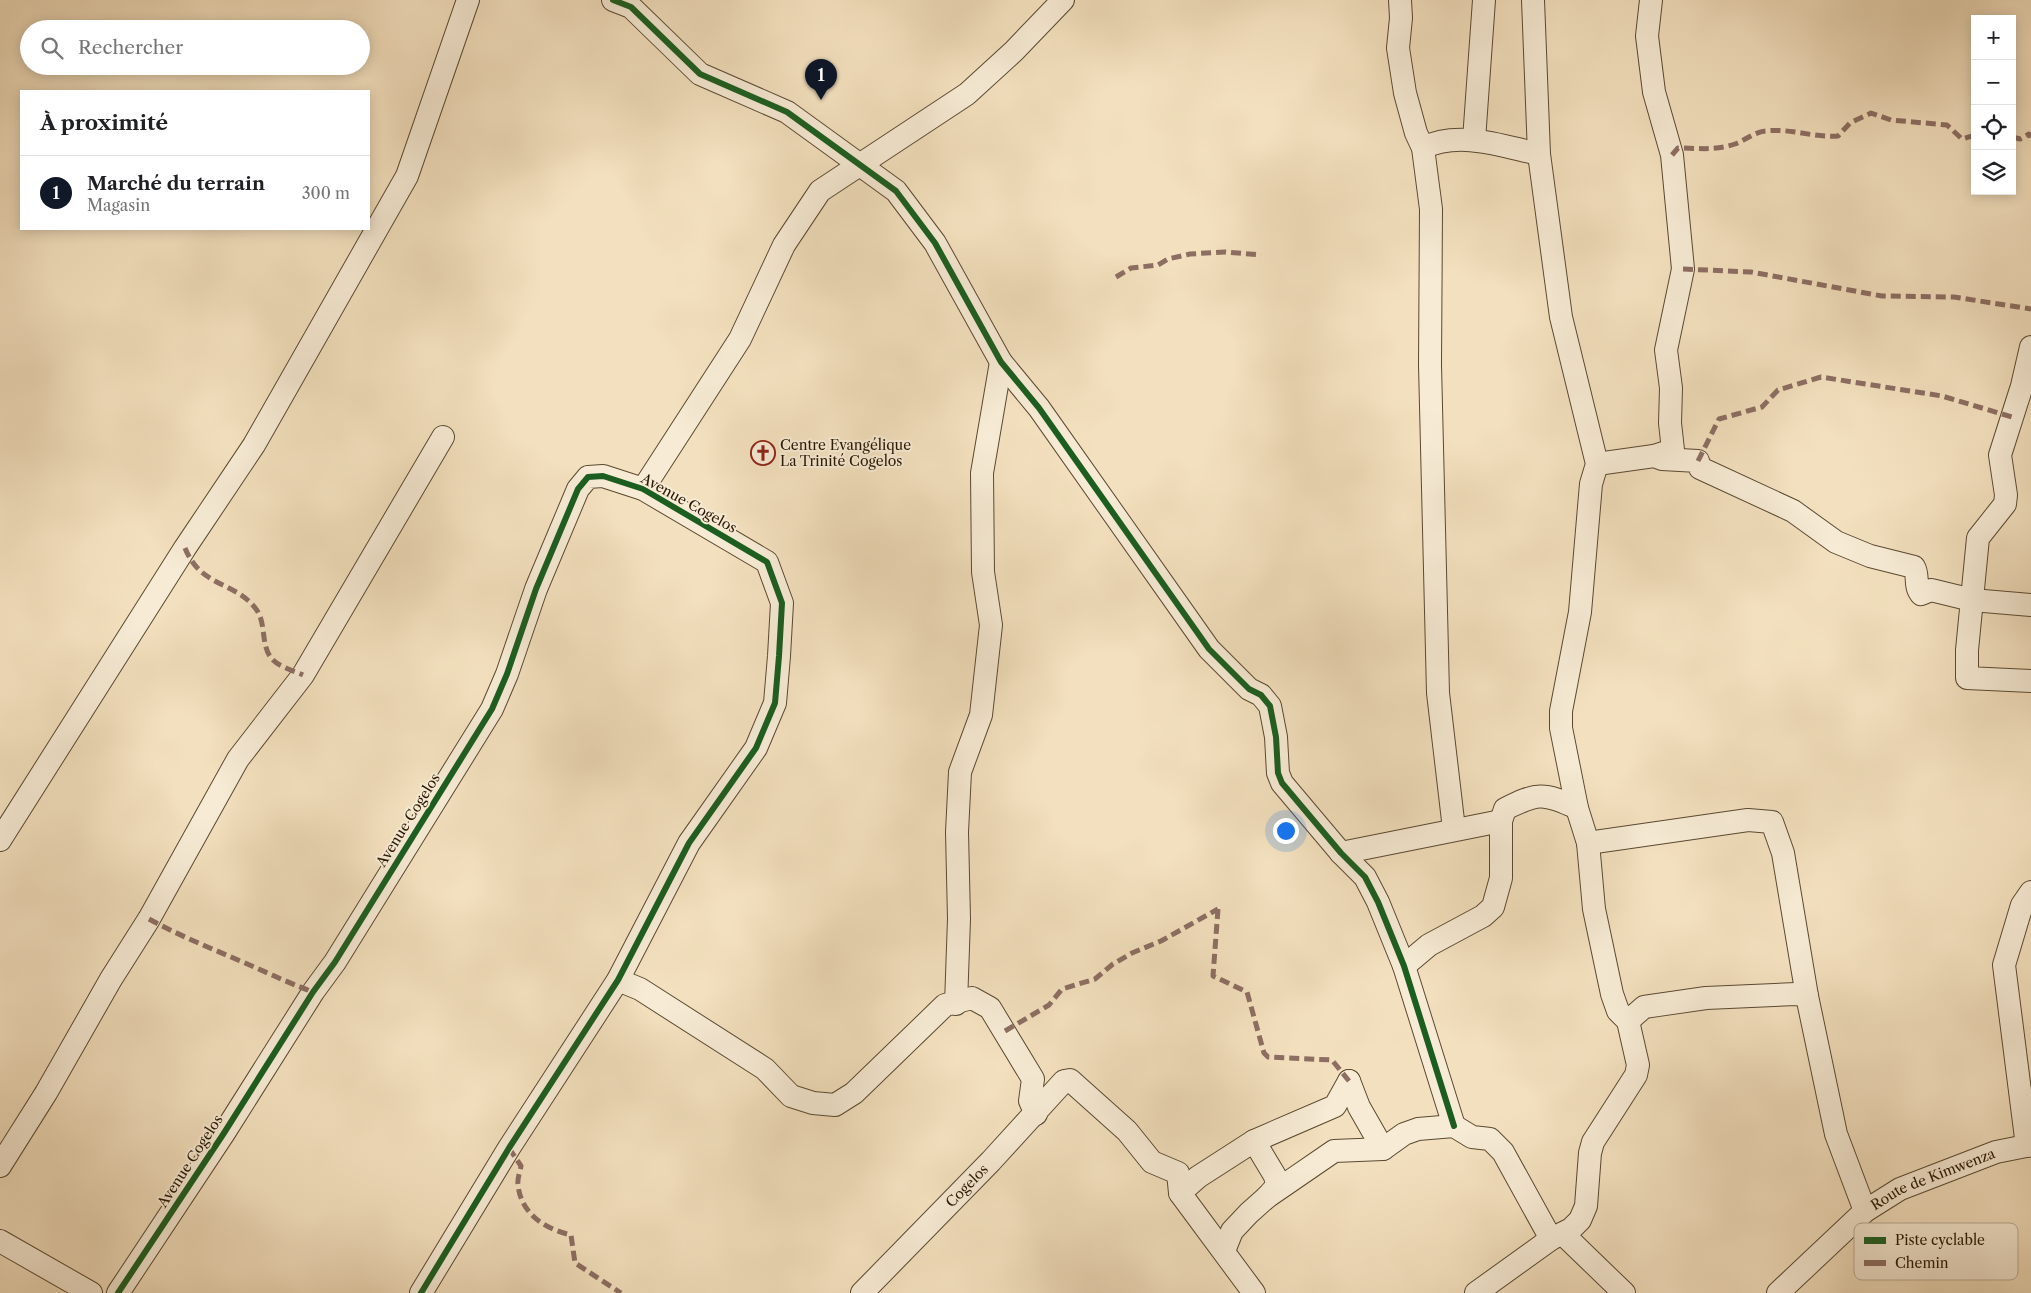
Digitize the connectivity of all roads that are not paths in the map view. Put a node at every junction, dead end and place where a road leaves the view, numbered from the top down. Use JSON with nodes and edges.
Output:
{"nodes":[{"id":1,"x":468,"y":0,"type":"edge"},
{"id":2,"x":613,"y":0,"type":"edge"},
{"id":3,"x":1400,"y":0,"type":"edge"},
{"id":4,"x":1484,"y":0,"type":"edge"},
{"id":5,"x":1533,"y":0,"type":"edge"},
{"id":6,"x":1651,"y":0,"type":"edge"},
{"id":7,"x":1058,"y":1,"type":"edge"},
{"id":8,"x":1474,"y":140,"type":"junction"},
{"id":9,"x":1423,"y":148,"type":"junction"},
{"id":10,"x":1539,"y":154,"type":"junction"},
{"id":11,"x":860,"y":163,"type":"junction"},
{"id":12,"x":2031,"y":347,"type":"edge"},
{"id":13,"x":1001,"y":362,"type":"junction"},
{"id":14,"x":443,"y":437,"type":"dead end"},
{"id":15,"x":1654,"y":456,"type":"junction"},
{"id":16,"x":1597,"y":464,"type":"junction"},
{"id":17,"x":643,"y":489,"type":"junction"},
{"id":18,"x":1972,"y":600,"type":"junction"},
{"id":19,"x":2031,"y":605,"type":"edge"},
{"id":20,"x":2031,"y":681,"type":"edge"},
{"id":21,"x":1577,"y":808,"type":"junction"},
{"id":22,"x":1501,"y":821,"type":"junction"},
{"id":23,"x":1454,"y":829,"type":"junction"},
{"id":24,"x":0,"y":840,"type":"edge"},
{"id":25,"x":1588,"y":843,"type":"junction"},
{"id":26,"x":1340,"y":853,"type":"junction"},
{"id":27,"x":2031,"y":892,"type":"edge"},
{"id":28,"x":1404,"y":966,"type":"junction"},
{"id":29,"x":618,"y":980,"type":"junction"},
{"id":30,"x":1808,"y":996,"type":"junction"},
{"id":31,"x":956,"y":1004,"type":"junction"},
{"id":32,"x":1628,"y":1021,"type":"junction"},
{"id":33,"x":1036,"y":1114,"type":"junction"},
{"id":34,"x":1454,"y":1126,"type":"junction"},
{"id":35,"x":1254,"y":1141,"type":"junction"},
{"id":36,"x":2029,"y":1146,"type":"edge"},
{"id":37,"x":1383,"y":1150,"type":"junction"},
{"id":38,"x":0,"y":1166,"type":"edge"},
{"id":39,"x":1180,"y":1193,"type":"junction"},
{"id":40,"x":1267,"y":1196,"type":"junction"},
{"id":41,"x":1865,"y":1212,"type":"junction"},
{"id":42,"x":1557,"y":1237,"type":"junction"},
{"id":43,"x":0,"y":1241,"type":"edge"},
{"id":44,"x":1224,"y":1251,"type":"junction"},
{"id":45,"x":91,"y":1293,"type":"edge"},
{"id":46,"x":118,"y":1293,"type":"edge"},
{"id":47,"x":421,"y":1293,"type":"edge"},
{"id":48,"x":862,"y":1293,"type":"edge"},
{"id":49,"x":1254,"y":1293,"type":"edge"},
{"id":50,"x":1476,"y":1293,"type":"edge"},
{"id":51,"x":1624,"y":1293,"type":"edge"},
{"id":52,"x":1779,"y":1293,"type":"edge"}],
"edges":[{"from":1,"to":24,"type":"street"},
{"from":2,"to":11,"type":"street"},
{"from":3,"to":9,"type":"street"},
{"from":4,"to":8,"type":"street"},
{"from":5,"to":10,"type":"street"},
{"from":6,"to":15,"type":"street"},
{"from":7,"to":11,"type":"street"},
{"from":8,"to":9,"type":"street"},
{"from":8,"to":10,"type":"street"},
{"from":9,"to":23,"type":"street"},
{"from":10,"to":16,"type":"street"},
{"from":11,"to":13,"type":"street"},
{"from":11,"to":17,"type":"street"},
{"from":12,"to":18,"type":"street"},
{"from":13,"to":26,"type":"street"},
{"from":13,"to":31,"type":"street"},
{"from":14,"to":38,"type":"street"},
{"from":15,"to":16,"type":"street"},
{"from":15,"to":18,"type":"street"},
{"from":16,"to":21,"type":"street"},
{"from":17,"to":29,"type":"street","name":"Avenue Cogelos"},
{"from":17,"to":46,"type":"street","name":"Avenue Cogelos"},
{"from":18,"to":19,"type":"street"},
{"from":18,"to":20,"type":"street"},
{"from":21,"to":22,"type":"street"},
{"from":21,"to":25,"type":"street"},
{"from":22,"to":23,"type":"street"},
{"from":22,"to":28,"type":"street"},
{"from":23,"to":26,"type":"street"},
{"from":25,"to":30,"type":"street"},
{"from":25,"to":32,"type":"street"},
{"from":26,"to":28,"type":"street"},
{"from":27,"to":36,"type":"street"},
{"from":28,"to":34,"type":"street"},
{"from":29,"to":31,"type":"street"},
{"from":29,"to":47,"type":"street","name":"Avenue Cogelos"},
{"from":30,"to":32,"type":"street"},
{"from":30,"to":41,"type":"street"},
{"from":31,"to":33,"type":"street"},
{"from":32,"to":42,"type":"street"},
{"from":33,"to":39,"type":"street","name":"Cogelos"},
{"from":33,"to":48,"type":"street","name":"Cogelos"},
{"from":34,"to":37,"type":"street"},
{"from":34,"to":42,"type":"street"},
{"from":35,"to":37,"type":"street"},
{"from":35,"to":39,"type":"street"},
{"from":35,"to":40,"type":"street"},
{"from":36,"to":41,"type":"street","name":"Route de Kimwenza"},
{"from":37,"to":40,"type":"street"},
{"from":39,"to":44,"type":"street"},
{"from":40,"to":44,"type":"street"},
{"from":41,"to":52,"type":"street","name":"Route de Kimwenza"},
{"from":42,"to":50,"type":"street"},
{"from":42,"to":51,"type":"street"},
{"from":43,"to":45,"type":"street"},
{"from":44,"to":49,"type":"street"}]}
